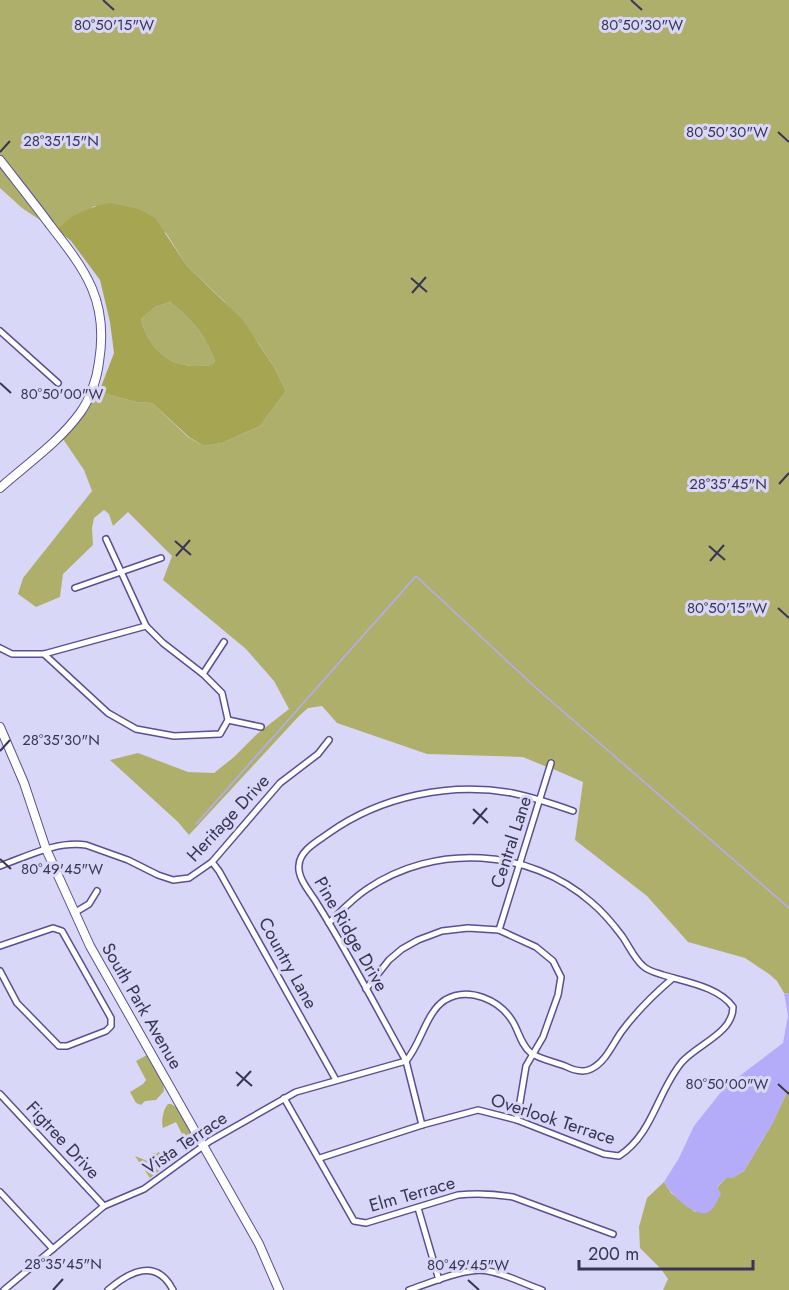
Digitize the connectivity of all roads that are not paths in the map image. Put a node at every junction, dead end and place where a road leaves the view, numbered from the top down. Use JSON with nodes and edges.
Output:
{"nodes":[{"id":1,"x":0,"y":160,"type":"edge"},
{"id":2,"x":0,"y":331,"type":"edge"},
{"id":3,"x":58,"y":383,"type":"dead end"},
{"id":4,"x":0,"y":488,"type":"edge"},
{"id":5,"x":106,"y":539,"type":"dead end"},
{"id":6,"x":161,"y":558,"type":"dead end"},
{"id":7,"x":120,"y":572,"type":"junction"},
{"id":8,"x":75,"y":588,"type":"dead end"},
{"id":9,"x":146,"y":626,"type":"junction"},
{"id":10,"x":224,"y":642,"type":"dead end"},
{"id":11,"x":0,"y":648,"type":"edge"},
{"id":12,"x":44,"y":654,"type":"junction"},
{"id":13,"x":203,"y":674,"type":"junction"},
{"id":14,"x":228,"y":720,"type":"junction"},
{"id":15,"x":0,"y":727,"type":"edge"},
{"id":16,"x":261,"y":727,"type":"dead end"},
{"id":17,"x":329,"y":740,"type":"dead end"},
{"id":18,"x":551,"y":763,"type":"dead end"},
{"id":19,"x":540,"y":800,"type":"junction"},
{"id":20,"x":573,"y":811,"type":"dead end"},
{"id":21,"x":46,"y":849,"type":"junction"},
{"id":22,"x":212,"y":862,"type":"junction"},
{"id":23,"x":519,"y":864,"type":"junction"},
{"id":24,"x":0,"y":866,"type":"edge"},
{"id":25,"x":96,"y":891,"type":"dead end"},
{"id":26,"x":74,"y":913,"type":"junction"},
{"id":27,"x":329,"y":923,"type":"junction"},
{"id":28,"x":499,"y":930,"type":"junction"},
{"id":29,"x":0,"y":946,"type":"edge"},
{"id":30,"x":0,"y":971,"type":"edge"},
{"id":31,"x":673,"y":978,"type":"junction"},
{"id":32,"x":366,"y":989,"type":"junction"},
{"id":33,"x":532,"y":1054,"type":"junction"},
{"id":34,"x":405,"y":1061,"type":"junction"},
{"id":35,"x":336,"y":1080,"type":"junction"},
{"id":36,"x":0,"y":1094,"type":"edge"},
{"id":37,"x":284,"y":1098,"type":"junction"},
{"id":38,"x":517,"y":1120,"type":"junction"},
{"id":39,"x":422,"y":1125,"type":"junction"},
{"id":40,"x":203,"y":1144,"type":"junction"},
{"id":41,"x":320,"y":1158,"type":"junction"},
{"id":42,"x":0,"y":1192,"type":"edge"},
{"id":43,"x":104,"y":1206,"type":"junction"},
{"id":44,"x":418,"y":1208,"type":"junction"},
{"id":45,"x":613,"y":1234,"type":"dead end"},
{"id":46,"x":53,"y":1249,"type":"junction"},
{"id":47,"x":439,"y":1280,"type":"junction"},
{"id":48,"x":11,"y":1285,"type":"junction"},
{"id":49,"x":4,"y":1290,"type":"edge"},
{"id":50,"x":17,"y":1290,"type":"edge"},
{"id":51,"x":108,"y":1290,"type":"edge"},
{"id":52,"x":173,"y":1290,"type":"edge"},
{"id":53,"x":279,"y":1290,"type":"edge"},
{"id":54,"x":409,"y":1290,"type":"edge"},
{"id":55,"x":542,"y":1290,"type":"edge"}],
"edges":[{"from":1,"to":4,"type":"street"},
{"from":2,"to":3,"type":"street"},
{"from":5,"to":7,"type":"street"},
{"from":6,"to":7,"type":"street"},
{"from":7,"to":8,"type":"street"},
{"from":7,"to":9,"type":"street"},
{"from":9,"to":12,"type":"street"},
{"from":9,"to":13,"type":"street"},
{"from":10,"to":13,"type":"street"},
{"from":11,"to":12,"type":"street"},
{"from":12,"to":14,"type":"street"},
{"from":13,"to":14,"type":"street"},
{"from":14,"to":16,"type":"street"},
{"from":15,"to":21,"type":"street","name":"South Park Avenue"},
{"from":17,"to":22,"type":"street","name":"Heritage Drive"},
{"from":18,"to":19,"type":"street","name":"Central Lane"},
{"from":19,"to":20,"type":"street","name":"Pine Ridge Drive"},
{"from":19,"to":23,"type":"street","name":"Central Lane"},
{"from":19,"to":27,"type":"street","name":"Pine Ridge Drive"},
{"from":21,"to":22,"type":"street","name":"Heritage Drive"},
{"from":21,"to":24,"type":"street","name":"Heritage Drive"},
{"from":21,"to":26,"type":"street","name":"South Park Avenue"},
{"from":22,"to":35,"type":"street","name":"Country Lane"},
{"from":23,"to":27,"type":"street","name":"Overlook Terrace"},
{"from":23,"to":28,"type":"street","name":"Central Lane"},
{"from":23,"to":31,"type":"street","name":"Overlook Terrace"},
{"from":25,"to":26,"type":"street"},
{"from":26,"to":40,"type":"street","name":"South Park Avenue"},
{"from":27,"to":32,"type":"street","name":"Pine Ridge Drive"},
{"from":28,"to":32,"type":"street"},
{"from":28,"to":33,"type":"street"},
{"from":29,"to":30,"type":"street"},
{"from":31,"to":33,"type":"street"},
{"from":31,"to":38,"type":"street","name":"Overlook Terrace"},
{"from":32,"to":34,"type":"street","name":"Pine Ridge Drive"},
{"from":33,"to":34,"type":"street"},
{"from":33,"to":38,"type":"street"},
{"from":34,"to":35,"type":"street","name":"Vista Terrace"},
{"from":34,"to":39,"type":"street","name":"Pine Ridge Drive"},
{"from":35,"to":37,"type":"street","name":"Vista Terrace"},
{"from":36,"to":43,"type":"street","name":"Figtree Drive"},
{"from":37,"to":40,"type":"street","name":"Vista Terrace"},
{"from":37,"to":41,"type":"street","name":"Elm Terrace"},
{"from":38,"to":39,"type":"street","name":"Overlook Terrace"},
{"from":39,"to":41,"type":"street","name":"Overlook Terrace"},
{"from":40,"to":43,"type":"street","name":"Vista Terrace"},
{"from":40,"to":53,"type":"street","name":"South Park Avenue"},
{"from":41,"to":44,"type":"street","name":"Elm Terrace"},
{"from":42,"to":46,"type":"street"},
{"from":43,"to":46,"type":"street","name":"Vista Terrace"},
{"from":44,"to":45,"type":"street","name":"Elm Terrace"},
{"from":44,"to":47,"type":"street"},
{"from":46,"to":48,"type":"street","name":"Vista Terrace"},
{"from":47,"to":54,"type":"street"},
{"from":47,"to":55,"type":"street"},
{"from":48,"to":49,"type":"street","name":"Vista Terrace"},
{"from":48,"to":50,"type":"street"},
{"from":51,"to":52,"type":"street"}]}
